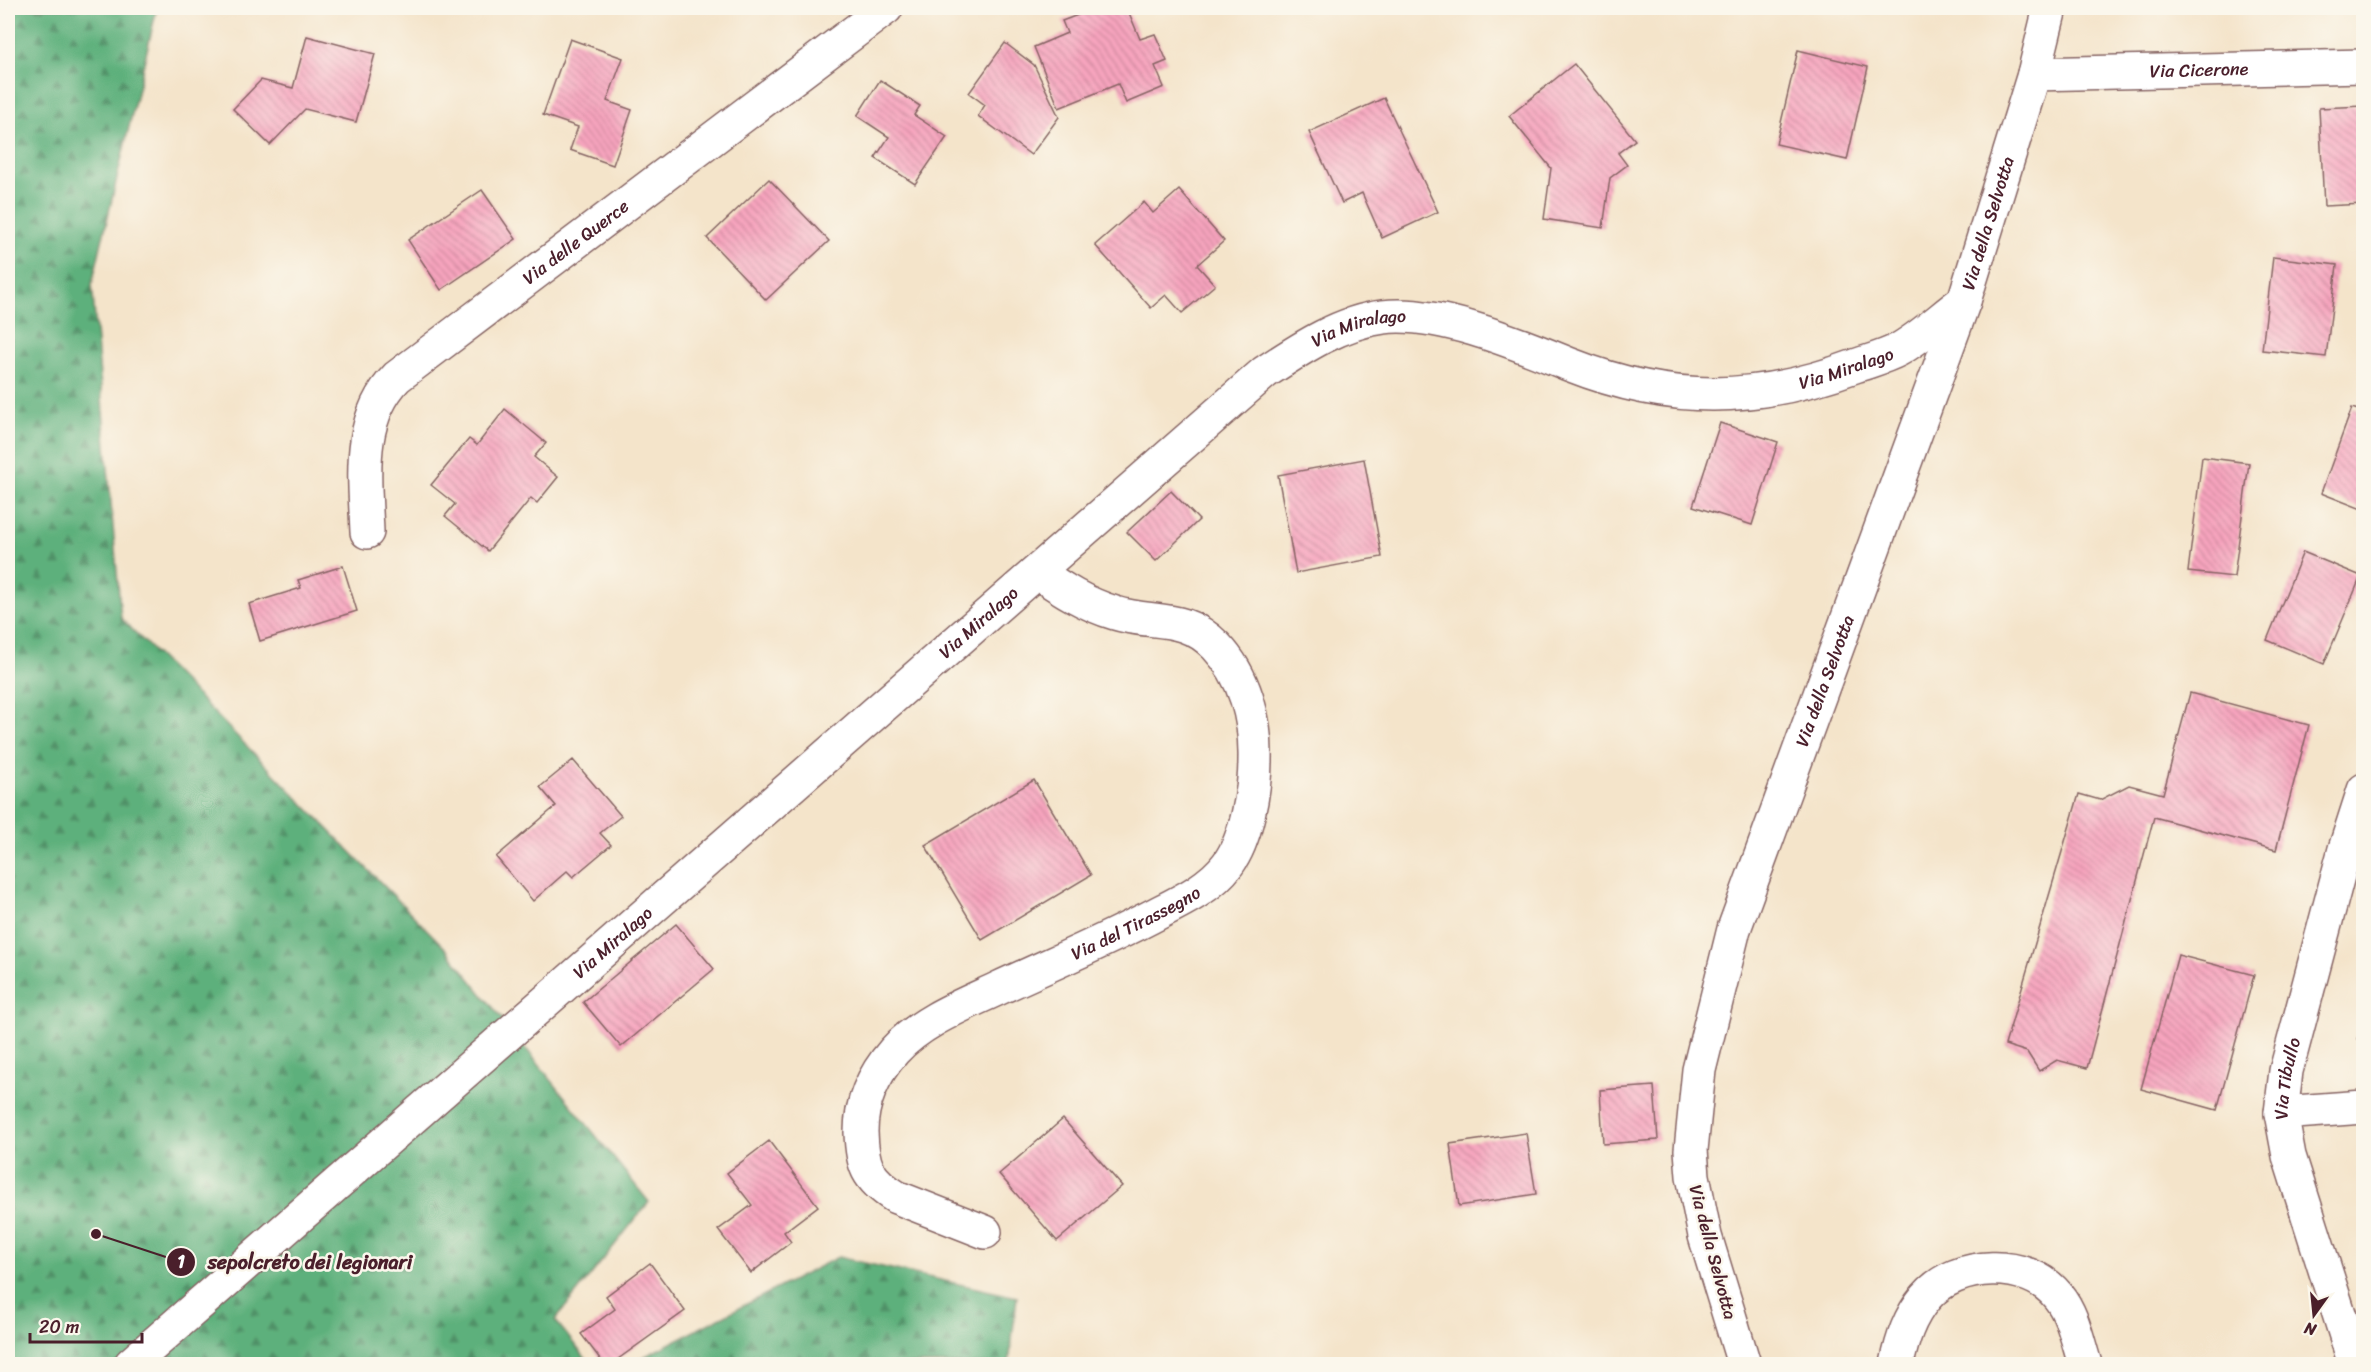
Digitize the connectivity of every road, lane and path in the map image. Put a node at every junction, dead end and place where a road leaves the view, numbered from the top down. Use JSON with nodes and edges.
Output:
{"nodes":[{"id":1,"x":886,"y":8,"type":"edge"},
{"id":2,"x":2050,"y":8,"type":"edge"},
{"id":3,"x":2364,"y":66,"type":"edge"},
{"id":4,"x":2034,"y":74,"type":"junction"},
{"id":5,"x":1964,"y":301,"type":"junction"},
{"id":6,"x":367,"y":532,"type":"dead end"},
{"id":7,"x":1037,"y":572,"type":"junction"},
{"id":8,"x":2364,"y":790,"type":"edge"},
{"id":9,"x":2364,"y":1107,"type":"edge"},
{"id":10,"x":2281,"y":1113,"type":"junction"},
{"id":11,"x":985,"y":1232,"type":"dead end"},
{"id":12,"x":131,"y":1365,"type":"edge"},
{"id":13,"x":1744,"y":1365,"type":"edge"},
{"id":14,"x":1897,"y":1365,"type":"edge"},
{"id":15,"x":2085,"y":1365,"type":"edge"},
{"id":16,"x":2355,"y":1365,"type":"edge"}],
"edges":[{"from":1,"to":6,"type":"street","name":"Via delle Querce"},
{"from":2,"to":4,"type":"street","name":"Via della Selvotta"},
{"from":3,"to":4,"type":"street","name":"Via Cicerone"},
{"from":4,"to":5,"type":"street","name":"Via della Selvotta"},
{"from":5,"to":7,"type":"street","name":"Via Miralago"},
{"from":5,"to":13,"type":"street","name":"Via della Selvotta"},
{"from":7,"to":11,"type":"street","name":"Via del Tirassegno"},
{"from":7,"to":12,"type":"street","name":"Via Miralago"},
{"from":8,"to":10,"type":"street","name":"Via Tibullo"},
{"from":9,"to":10,"type":"street"},
{"from":10,"to":16,"type":"street","name":"Via Tibullo"},
{"from":14,"to":15,"type":"street"}]}
